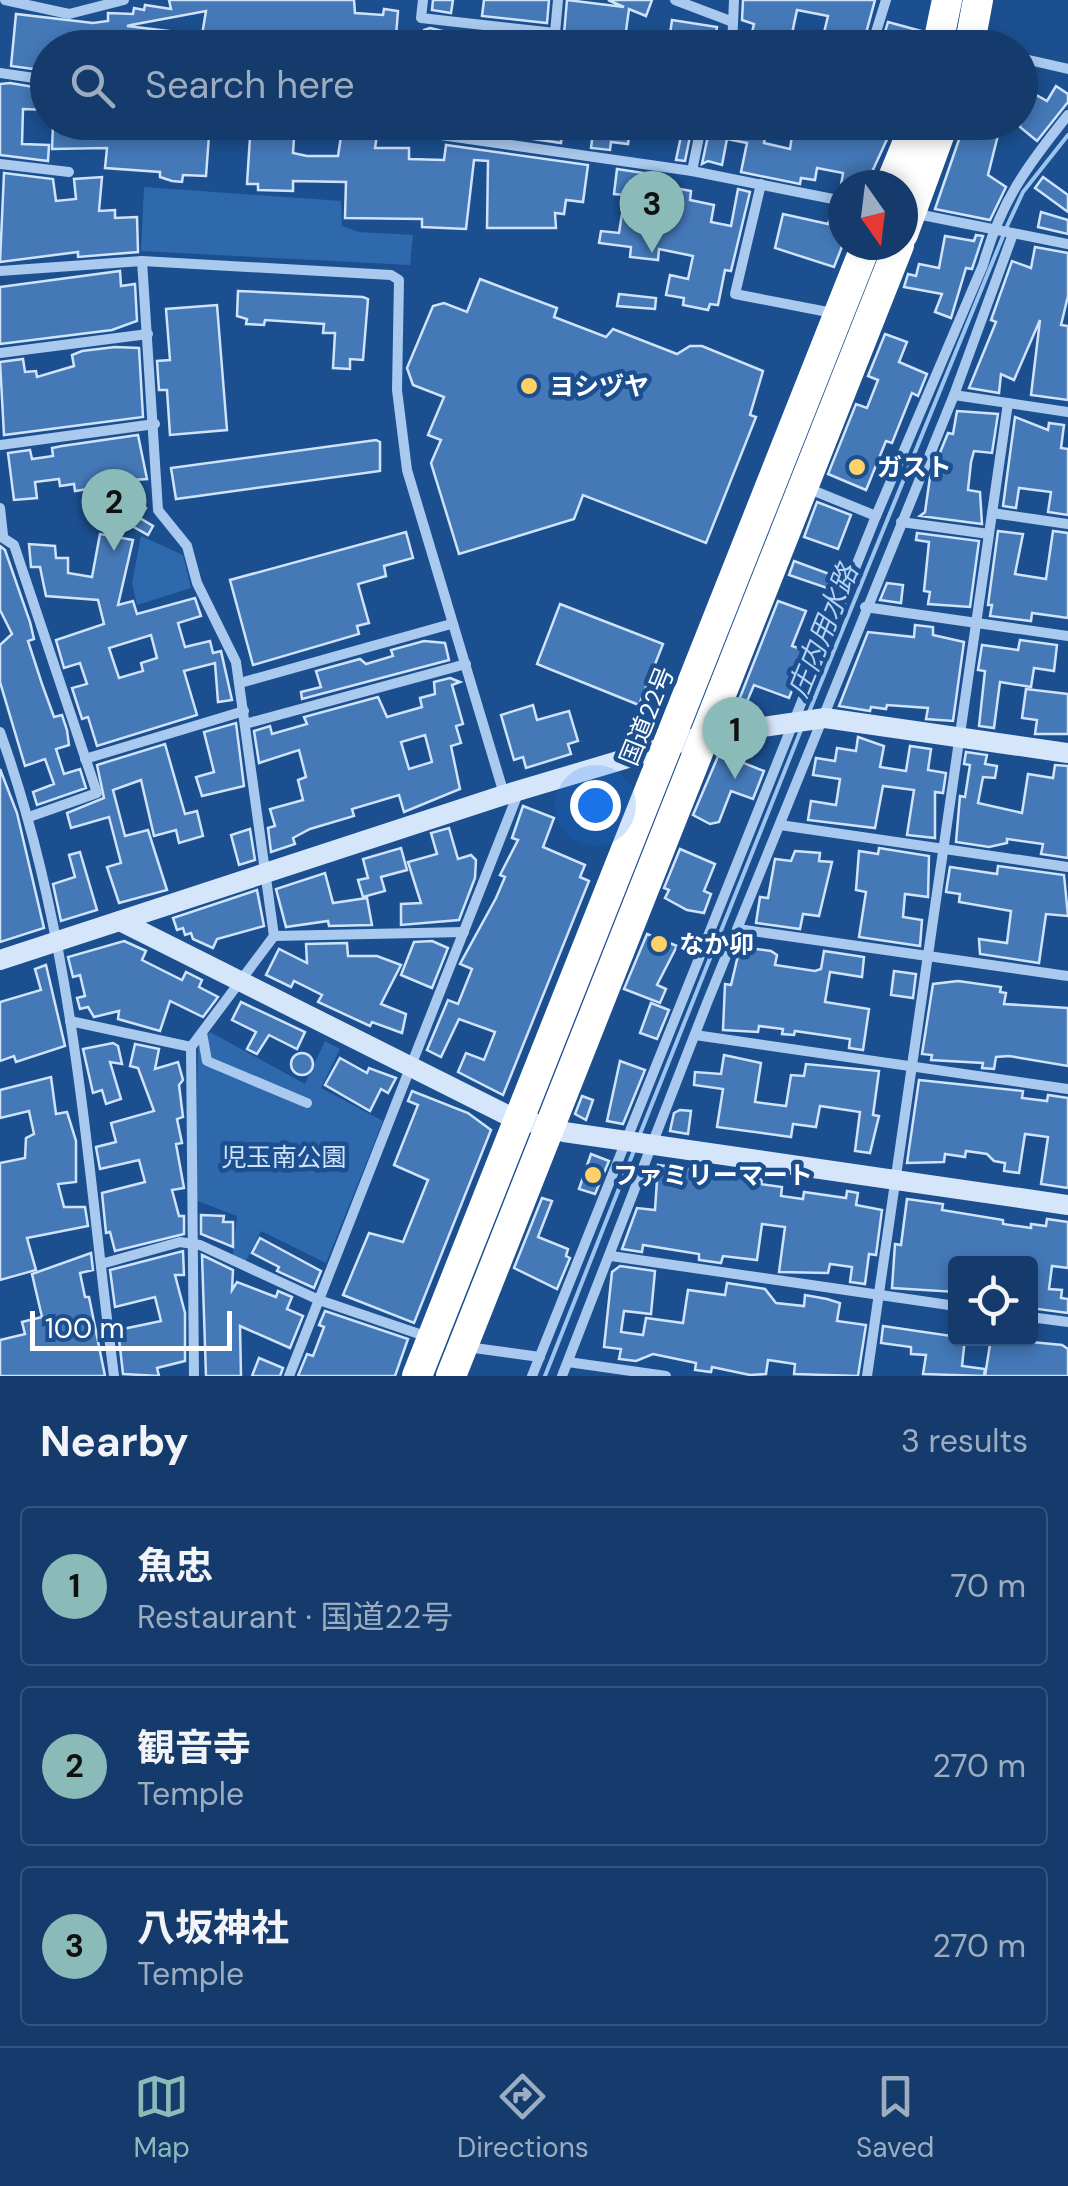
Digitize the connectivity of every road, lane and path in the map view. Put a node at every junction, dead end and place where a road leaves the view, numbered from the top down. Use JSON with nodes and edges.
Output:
{"nodes":[{"id":1,"x":5,"y":0,"type":"edge"},
{"id":2,"x":124,"y":0,"type":"edge"},
{"id":3,"x":423,"y":0,"type":"edge"},
{"id":4,"x":558,"y":0,"type":"edge"},
{"id":5,"x":675,"y":0,"type":"edge"},
{"id":6,"x":734,"y":0,"type":"edge"},
{"id":7,"x":886,"y":0,"type":"edge"},
{"id":8,"x":947,"y":0,"type":"edge"},
{"id":9,"x":978,"y":0,"type":"edge"},
{"id":10,"x":48,"y":5,"type":"edge"},
{"id":11,"x":733,"y":22,"type":"junction"},
{"id":12,"x":529,"y":30,"type":"edge"},
{"id":13,"x":556,"y":30,"type":"edge"},
{"id":14,"x":733,"y":30,"type":"edge"},
{"id":15,"x":876,"y":30,"type":"edge"},
{"id":16,"x":941,"y":30,"type":"edge"},
{"id":17,"x":974,"y":30,"type":"edge"},
{"id":18,"x":1038,"y":62,"type":"edge"},
{"id":19,"x":1068,"y":69,"type":"edge"},
{"id":20,"x":0,"y":73,"type":"edge"},
{"id":21,"x":30,"y":77,"type":"edge"},
{"id":22,"x":1068,"y":115,"type":"edge"},
{"id":23,"x":478,"y":140,"type":"edge"},
{"id":24,"x":698,"y":140,"type":"edge"},
{"id":25,"x":909,"y":140,"type":"edge"},
{"id":26,"x":937,"y":140,"type":"edge"},
{"id":27,"x":0,"y":164,"type":"edge"},
{"id":28,"x":692,"y":170,"type":"junction"},
{"id":29,"x":896,"y":170,"type":"edge"},
{"id":30,"x":69,"y":172,"type":"dead end"},
{"id":31,"x":762,"y":184,"type":"junction"},
{"id":32,"x":918,"y":189,"type":"edge"},
{"id":33,"x":828,"y":198,"type":"edge"},
{"id":34,"x":918,"y":221,"type":"edge"},
{"id":35,"x":995,"y":230,"type":"junction"},
{"id":36,"x":1012,"y":234,"type":"junction"},
{"id":37,"x":1068,"y":244,"type":"edge"},
{"id":38,"x":860,"y":260,"type":"edge"},
{"id":39,"x":893,"y":260,"type":"edge"},
{"id":40,"x":142,"y":261,"type":"junction"},
{"id":41,"x":0,"y":271,"type":"edge"},
{"id":42,"x":839,"y":313,"type":"junction"},
{"id":43,"x":148,"y":334,"type":"junction"},
{"id":44,"x":0,"y":353,"type":"edge"},
{"id":45,"x":954,"y":395,"type":"junction"},
{"id":46,"x":1008,"y":403,"type":"junction"},
{"id":47,"x":1068,"y":412,"type":"edge"},
{"id":48,"x":155,"y":424,"type":"junction"},
{"id":49,"x":0,"y":445,"type":"edge"},
{"id":50,"x":803,"y":486,"type":"junction"},
{"id":51,"x":0,"y":508,"type":"edge"},
{"id":52,"x":992,"y":513,"type":"junction"},
{"id":53,"x":876,"y":516,"type":"junction"},
{"id":54,"x":901,"y":522,"type":"junction"},
{"id":55,"x":1068,"y":524,"type":"edge"},
{"id":56,"x":989,"y":534,"type":"junction"},
{"id":57,"x":2,"y":536,"type":"edge"},
{"id":58,"x":865,"y":607,"type":"junction"},
{"id":59,"x":976,"y":622,"type":"junction"},
{"id":60,"x":451,"y":624,"type":"junction"},
{"id":61,"x":1068,"y":636,"type":"edge"},
{"id":62,"x":466,"y":664,"type":"junction"},
{"id":63,"x":240,"y":683,"type":"junction"},
{"id":64,"x":244,"y":711,"type":"junction"},
{"id":65,"x":823,"y":718,"type":"junction"},
{"id":66,"x":795,"y":721,"type":"junction"},
{"id":67,"x":245,"y":724,"type":"junction"},
{"id":68,"x":0,"y":732,"type":"edge"},
{"id":69,"x":702,"y":736,"type":"junction"},
{"id":70,"x":959,"y":737,"type":"junction"},
{"id":71,"x":667,"y":746,"type":"junction"},
{"id":72,"x":1068,"y":753,"type":"edge"},
{"id":73,"x":85,"y":759,"type":"junction"},
{"id":74,"x":512,"y":793,"type":"junction"},
{"id":75,"x":29,"y":817,"type":"junction"},
{"id":76,"x":780,"y":825,"type":"junction"},
{"id":77,"x":943,"y":848,"type":"junction"},
{"id":78,"x":1068,"y":866,"type":"edge"},
{"id":79,"x":266,"y":872,"type":"junction"},
{"id":80,"x":120,"y":921,"type":"junction"},
{"id":81,"x":738,"y":928,"type":"junction"},
{"id":82,"x":464,"y":932,"type":"junction"},
{"id":83,"x":274,"y":936,"type":"junction"},
{"id":84,"x":56,"y":942,"type":"junction"},
{"id":85,"x":927,"y":956,"type":"junction"},
{"id":86,"x":0,"y":960,"type":"edge"},
{"id":87,"x":1068,"y":976,"type":"edge"},
{"id":88,"x":241,"y":982,"type":"junction"},
{"id":89,"x":70,"y":1021,"type":"junction"},
{"id":90,"x":202,"y":1033,"type":"junction"},
{"id":91,"x":694,"y":1035,"type":"junction"},
{"id":92,"x":191,"y":1047,"type":"junction"},
{"id":93,"x":911,"y":1066,"type":"junction"},
{"id":94,"x":411,"y":1067,"type":"junction"},
{"id":95,"x":1068,"y":1089,"type":"edge"},
{"id":96,"x":307,"y":1103,"type":"dead end"},
{"id":97,"x":519,"y":1119,"type":"junction"},
{"id":98,"x":550,"y":1128,"type":"junction"},
{"id":99,"x":639,"y":1143,"type":"junction"},
{"id":100,"x":895,"y":1180,"type":"junction"},
{"id":101,"x":1068,"y":1205,"type":"edge"},
{"id":102,"x":190,"y":1243,"type":"junction"},
{"id":103,"x":610,"y":1256,"type":"junction"},
{"id":104,"x":101,"y":1264,"type":"junction"},
{"id":105,"x":878,"y":1295,"type":"junction"},
{"id":106,"x":318,"y":1300,"type":"junction"},
{"id":107,"x":948,"y":1305,"type":"edge"},
{"id":108,"x":1038,"y":1318,"type":"edge"},
{"id":109,"x":1068,"y":1322,"type":"edge"},
{"id":110,"x":432,"y":1339,"type":"junction"},
{"id":111,"x":463,"y":1346,"type":"junction"},
{"id":112,"x":540,"y":1357,"type":"junction"},
{"id":113,"x":568,"y":1362,"type":"junction"},
{"id":114,"x":627,"y":1373,"type":"edge"},
{"id":115,"x":114,"y":1376,"type":"edge"},
{"id":116,"x":194,"y":1376,"type":"edge"},
{"id":117,"x":289,"y":1376,"type":"edge"},
{"id":118,"x":417,"y":1376,"type":"edge"},
{"id":119,"x":451,"y":1376,"type":"edge"},
{"id":120,"x":532,"y":1376,"type":"edge"},
{"id":121,"x":562,"y":1376,"type":"edge"},
{"id":122,"x":666,"y":1376,"type":"edge"},
{"id":123,"x":867,"y":1376,"type":"edge"}],
"edges":[{"from":1,"to":10,"type":"street"},
{"from":2,"to":10,"type":"street"},
{"from":3,"to":12,"type":"street"},
{"from":4,"to":13,"type":"street"},
{"from":5,"to":11,"type":"street"},
{"from":6,"to":11,"type":"street"},
{"from":7,"to":15,"type":"street"},
{"from":8,"to":16,"type":"highway"},
{"from":9,"to":17,"type":"highway"},
{"from":11,"to":14,"type":"street"},
{"from":18,"to":19,"type":"street"},
{"from":20,"to":21,"type":"street"},
{"from":22,"to":35,"type":"street"},
{"from":23,"to":28,"type":"street"},
{"from":24,"to":28,"type":"street"},
{"from":25,"to":29,"type":"highway"},
{"from":26,"to":32,"type":"highway"},
{"from":27,"to":30,"type":"street"},
{"from":28,"to":31,"type":"street"},
{"from":31,"to":33,"type":"street"},
{"from":31,"to":42,"type":"street"},
{"from":34,"to":35,"type":"street"},
{"from":35,"to":36,"type":"street"},
{"from":35,"to":53,"type":"street"},
{"from":36,"to":37,"type":"street"},
{"from":36,"to":45,"type":"street"},
{"from":38,"to":42,"type":"highway","name":"国道22号"},
{"from":39,"to":50,"type":"highway"},
{"from":40,"to":41,"type":"street"},
{"from":40,"to":43,"type":"street"},
{"from":40,"to":60,"type":"street"},
{"from":42,"to":71,"type":"highway","name":"国道22号"},
{"from":43,"to":44,"type":"street"},
{"from":43,"to":48,"type":"street"},
{"from":45,"to":46,"type":"street"},
{"from":45,"to":54,"type":"street"},
{"from":46,"to":47,"type":"street"},
{"from":46,"to":52,"type":"street"},
{"from":48,"to":49,"type":"street"},
{"from":48,"to":63,"type":"street"},
{"from":50,"to":53,"type":"street"},
{"from":50,"to":69,"type":"highway"},
{"from":51,"to":57,"type":"street"},
{"from":52,"to":55,"type":"street"},
{"from":52,"to":56,"type":"street"},
{"from":53,"to":66,"type":"street"},
{"from":54,"to":56,"type":"street"},
{"from":54,"to":58,"type":"street"},
{"from":56,"to":59,"type":"street"},
{"from":57,"to":73,"type":"street"},
{"from":58,"to":59,"type":"street"},
{"from":58,"to":65,"type":"street"},
{"from":59,"to":61,"type":"street"},
{"from":59,"to":70,"type":"street"},
{"from":60,"to":62,"type":"street"},
{"from":60,"to":63,"type":"street"},
{"from":62,"to":67,"type":"street"},
{"from":62,"to":74,"type":"street"},
{"from":63,"to":64,"type":"street"},
{"from":64,"to":67,"type":"street"},
{"from":64,"to":73,"type":"street"},
{"from":65,"to":66,"type":"street"},
{"from":65,"to":70,"type":"street"},
{"from":65,"to":76,"type":"street"},
{"from":66,"to":69,"type":"street"},
{"from":66,"to":99,"type":"street"},
{"from":67,"to":79,"type":"street"},
{"from":68,"to":75,"type":"street"},
{"from":69,"to":71,"type":"street"},
{"from":69,"to":98,"type":"highway"},
{"from":70,"to":72,"type":"street"},
{"from":70,"to":77,"type":"street"},
{"from":71,"to":74,"type":"street"},
{"from":71,"to":97,"type":"highway","name":"国道22号"},
{"from":73,"to":75,"type":"street"},
{"from":74,"to":79,"type":"street"},
{"from":74,"to":82,"type":"street"},
{"from":75,"to":84,"type":"street"},
{"from":76,"to":77,"type":"street"},
{"from":76,"to":81,"type":"street"},
{"from":77,"to":78,"type":"street"},
{"from":77,"to":85,"type":"street"},
{"from":79,"to":80,"type":"street"},
{"from":79,"to":83,"type":"street"},
{"from":80,"to":84,"type":"street"},
{"from":80,"to":88,"type":"street"},
{"from":81,"to":85,"type":"street"},
{"from":81,"to":91,"type":"street"},
{"from":82,"to":83,"type":"street"},
{"from":82,"to":94,"type":"street"},
{"from":83,"to":88,"type":"street"},
{"from":84,"to":86,"type":"street"},
{"from":84,"to":89,"type":"street"},
{"from":85,"to":87,"type":"street"},
{"from":85,"to":93,"type":"street"},
{"from":88,"to":90,"type":"street"},
{"from":88,"to":94,"type":"street"},
{"from":89,"to":92,"type":"street"},
{"from":89,"to":104,"type":"street"},
{"from":90,"to":92,"type":"street"},
{"from":90,"to":96,"type":"street"},
{"from":91,"to":93,"type":"street"},
{"from":91,"to":99,"type":"street"},
{"from":92,"to":102,"type":"street"},
{"from":93,"to":95,"type":"street"},
{"from":93,"to":100,"type":"street"},
{"from":94,"to":97,"type":"street"},
{"from":94,"to":106,"type":"street"},
{"from":97,"to":98,"type":"street"},
{"from":97,"to":110,"type":"highway","name":"国道22号"},
{"from":98,"to":99,"type":"street"},
{"from":98,"to":111,"type":"highway"},
{"from":99,"to":100,"type":"street"},
{"from":99,"to":103,"type":"street"},
{"from":99,"to":112,"type":"street"},
{"from":100,"to":101,"type":"street"},
{"from":100,"to":105,"type":"street"},
{"from":102,"to":104,"type":"street"},
{"from":102,"to":106,"type":"street"},
{"from":102,"to":116,"type":"street"},
{"from":103,"to":105,"type":"street"},
{"from":103,"to":113,"type":"street"},
{"from":104,"to":115,"type":"street"},
{"from":105,"to":107,"type":"street"},
{"from":105,"to":123,"type":"street"},
{"from":106,"to":110,"type":"street"},
{"from":106,"to":117,"type":"street"},
{"from":108,"to":109,"type":"street"},
{"from":110,"to":118,"type":"highway","name":"国道22号"},
{"from":111,"to":112,"type":"street"},
{"from":111,"to":119,"type":"highway"},
{"from":112,"to":120,"type":"street"},
{"from":113,"to":114,"type":"street"},
{"from":113,"to":121,"type":"street"},
{"from":114,"to":122,"type":"street"}]}
